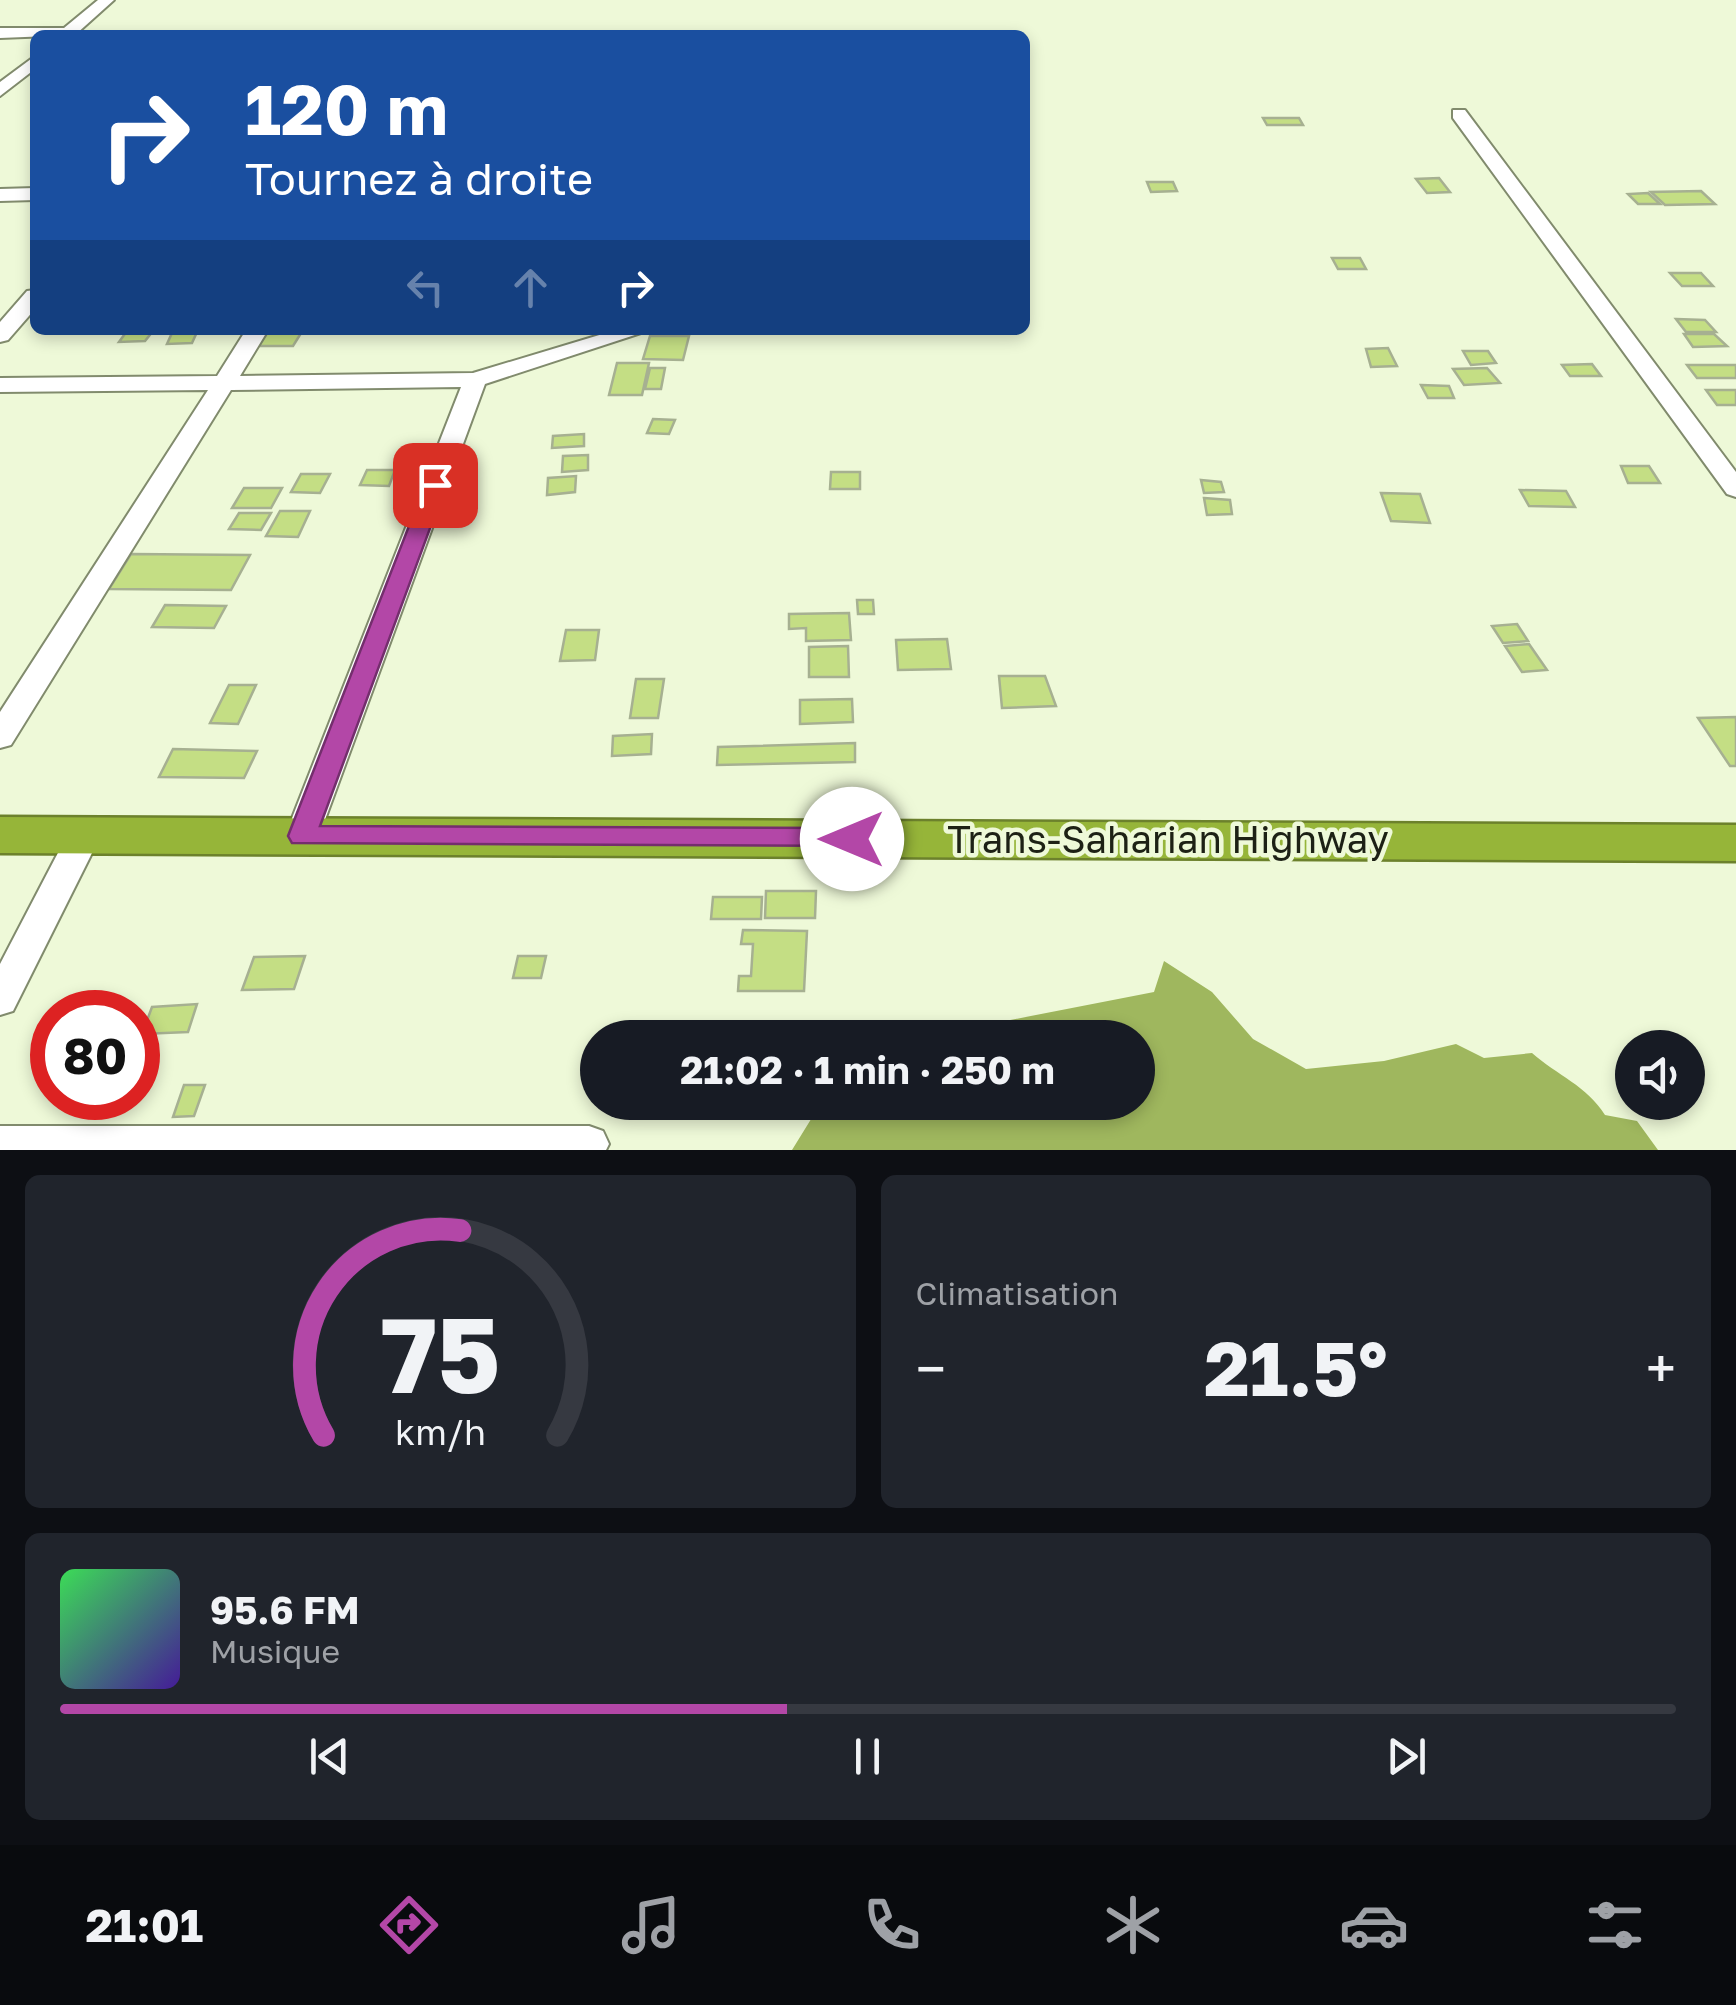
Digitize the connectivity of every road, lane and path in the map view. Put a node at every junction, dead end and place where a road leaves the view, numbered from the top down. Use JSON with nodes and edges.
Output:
{"nodes":[{"id":1,"x":107,"y":0,"type":"edge"},
{"id":2,"x":72,"y":30,"type":"edge"},
{"id":3,"x":0,"y":33,"type":"edge"},
{"id":4,"x":30,"y":33,"type":"edge"},
{"id":5,"x":30,"y":65,"type":"edge"},
{"id":6,"x":30,"y":87,"type":"edge"},
{"id":7,"x":2,"y":89,"type":"edge"},
{"id":8,"x":1459,"y":114,"type":"dead end"},
{"id":9,"x":30,"y":194,"type":"edge"},
{"id":10,"x":0,"y":195,"type":"edge"},
{"id":11,"x":30,"y":302,"type":"edge"},
{"id":12,"x":0,"y":335,"type":"edge"},
{"id":13,"x":253,"y":335,"type":"edge"},
{"id":14,"x":623,"y":335,"type":"edge"},
{"id":15,"x":475,"y":380,"type":"junction"},
{"id":16,"x":221,"y":384,"type":"junction"},
{"id":17,"x":0,"y":385,"type":"edge"},
{"id":18,"x":1736,"y":488,"type":"edge"},
{"id":19,"x":0,"y":737,"type":"edge"},
{"id":20,"x":0,"y":834,"type":"edge"},
{"id":21,"x":84,"y":835,"type":"junction"},
{"id":22,"x":302,"y":836,"type":"junction"},
{"id":23,"x":1736,"y":843,"type":"edge"},
{"id":24,"x":0,"y":1000,"type":"edge"},
{"id":25,"x":0,"y":1144,"type":"edge"},
{"id":26,"x":590,"y":1144,"type":"dead end"}],
"edges":[{"from":1,"to":2,"type":"street"},
{"from":3,"to":4,"type":"street"},
{"from":5,"to":7,"type":"street"},
{"from":6,"to":7,"type":"street"},
{"from":8,"to":18,"type":"street"},
{"from":9,"to":10,"type":"street"},
{"from":11,"to":12,"type":"street"},
{"from":13,"to":16,"type":"street"},
{"from":14,"to":15,"type":"street"},
{"from":15,"to":16,"type":"street"},
{"from":15,"to":22,"type":"street"},
{"from":16,"to":17,"type":"street"},
{"from":16,"to":19,"type":"street"},
{"from":20,"to":21,"type":"highway","name":"Trans-Saharian Highway"},
{"from":21,"to":22,"type":"highway","name":"Trans-Saharian Highway"},
{"from":21,"to":24,"type":"street"},
{"from":22,"to":23,"type":"highway","name":"Trans-Saharian Highway"},
{"from":25,"to":26,"type":"street"}]}
